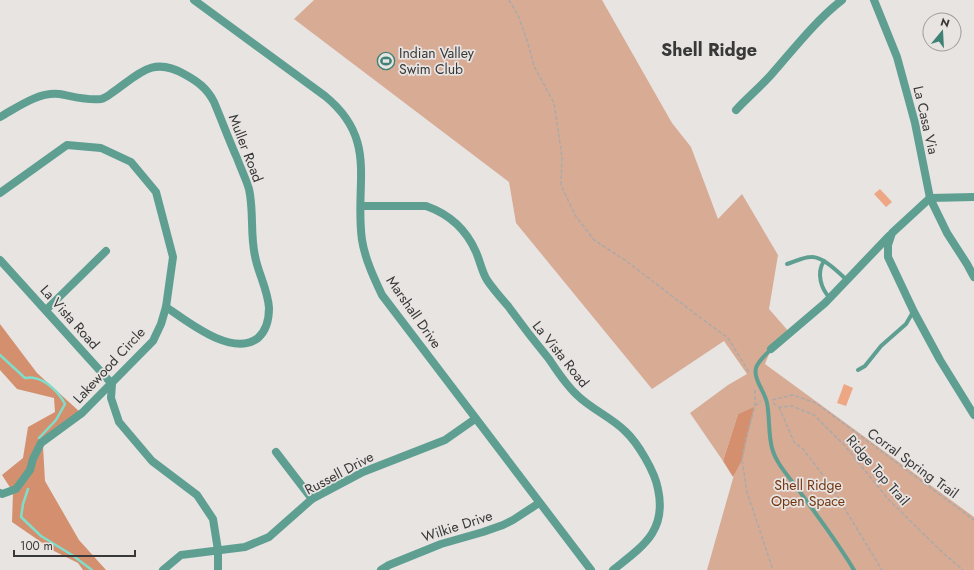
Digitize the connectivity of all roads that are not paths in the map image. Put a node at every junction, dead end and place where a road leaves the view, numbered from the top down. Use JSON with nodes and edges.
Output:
{"nodes":[{"id":1,"x":194,"y":0,"type":"edge"},
{"id":2,"x":842,"y":0,"type":"edge"},
{"id":3,"x":874,"y":0,"type":"edge"},
{"id":4,"x":736,"y":110,"type":"dead end"},
{"id":5,"x":0,"y":117,"type":"edge"},
{"id":6,"x":0,"y":193,"type":"edge"},
{"id":7,"x":974,"y":197,"type":"edge"},
{"id":8,"x":930,"y":198,"type":"junction"},
{"id":9,"x":361,"y":206,"type":"junction"},
{"id":10,"x":892,"y":234,"type":"junction"},
{"id":11,"x":106,"y":252,"type":"dead end"},
{"id":12,"x":0,"y":260,"type":"edge"},
{"id":13,"x":824,"y":261,"type":"junction"},
{"id":14,"x":787,"y":264,"type":"dead end"},
{"id":15,"x":974,"y":277,"type":"edge"},
{"id":16,"x":847,"y":280,"type":"junction"},
{"id":17,"x":830,"y":298,"type":"junction"},
{"id":18,"x":166,"y":307,"type":"junction"},
{"id":19,"x":46,"y":310,"type":"junction"},
{"id":20,"x":914,"y":312,"type":"junction"},
{"id":21,"x":771,"y":349,"type":"joint"},
{"id":22,"x":858,"y":370,"type":"dead end"},
{"id":23,"x":112,"y":384,"type":"junction"},
{"id":24,"x":974,"y":415,"type":"edge"},
{"id":25,"x":475,"y":418,"type":"junction"},
{"id":26,"x":276,"y":452,"type":"dead end"},
{"id":27,"x":0,"y":493,"type":"edge"},
{"id":28,"x":312,"y":499,"type":"junction"},
{"id":29,"x":539,"y":502,"type":"junction"},
{"id":30,"x":218,"y":550,"type":"junction"},
{"id":31,"x":163,"y":570,"type":"edge"},
{"id":32,"x":218,"y":570,"type":"edge"},
{"id":33,"x":381,"y":570,"type":"edge"},
{"id":34,"x":591,"y":570,"type":"edge"},
{"id":35,"x":613,"y":570,"type":"edge"},
{"id":36,"x":854,"y":570,"type":"edge"}],
"edges":[{"from":1,"to":9,"type":"street","name":"Marshall Drive"},
{"from":2,"to":4,"type":"street"},
{"from":3,"to":8,"type":"street","name":"La Casa Via"},
{"from":5,"to":18,"type":"street","name":"Muller Road"},
{"from":6,"to":18,"type":"street","name":"Lakewood Circle"},
{"from":7,"to":8,"type":"street"},
{"from":8,"to":10,"type":"street"},
{"from":8,"to":15,"type":"street","name":"La Casa Via"},
{"from":9,"to":25,"type":"street","name":"Marshall Drive"},
{"from":9,"to":35,"type":"street","name":"La Vista Road"},
{"from":10,"to":16,"type":"street"},
{"from":10,"to":20,"type":"street"},
{"from":11,"to":19,"type":"street"},
{"from":12,"to":19,"type":"street","name":"La Vista Road"},
{"from":13,"to":14,"type":"lane"},
{"from":13,"to":16,"type":"lane"},
{"from":13,"to":17,"type":"lane"},
{"from":16,"to":17,"type":"street"},
{"from":17,"to":21,"type":"street"},
{"from":18,"to":23,"type":"street","name":"Lakewood Circle"},
{"from":19,"to":23,"type":"street","name":"La Vista Road"},
{"from":20,"to":22,"type":"lane"},
{"from":20,"to":24,"type":"street"},
{"from":21,"to":36,"type":"lane"},
{"from":23,"to":27,"type":"street","name":"Lakewood Circle"},
{"from":23,"to":30,"type":"street"},
{"from":25,"to":28,"type":"street","name":"Russell Drive"},
{"from":25,"to":29,"type":"street","name":"Marshall Drive"},
{"from":26,"to":28,"type":"street"},
{"from":28,"to":30,"type":"street","name":"Russell Drive"},
{"from":29,"to":33,"type":"street","name":"Wilkie Drive"},
{"from":29,"to":34,"type":"street","name":"Marshall Drive"},
{"from":30,"to":31,"type":"street","name":"Russell Drive"},
{"from":30,"to":32,"type":"street"}]}
